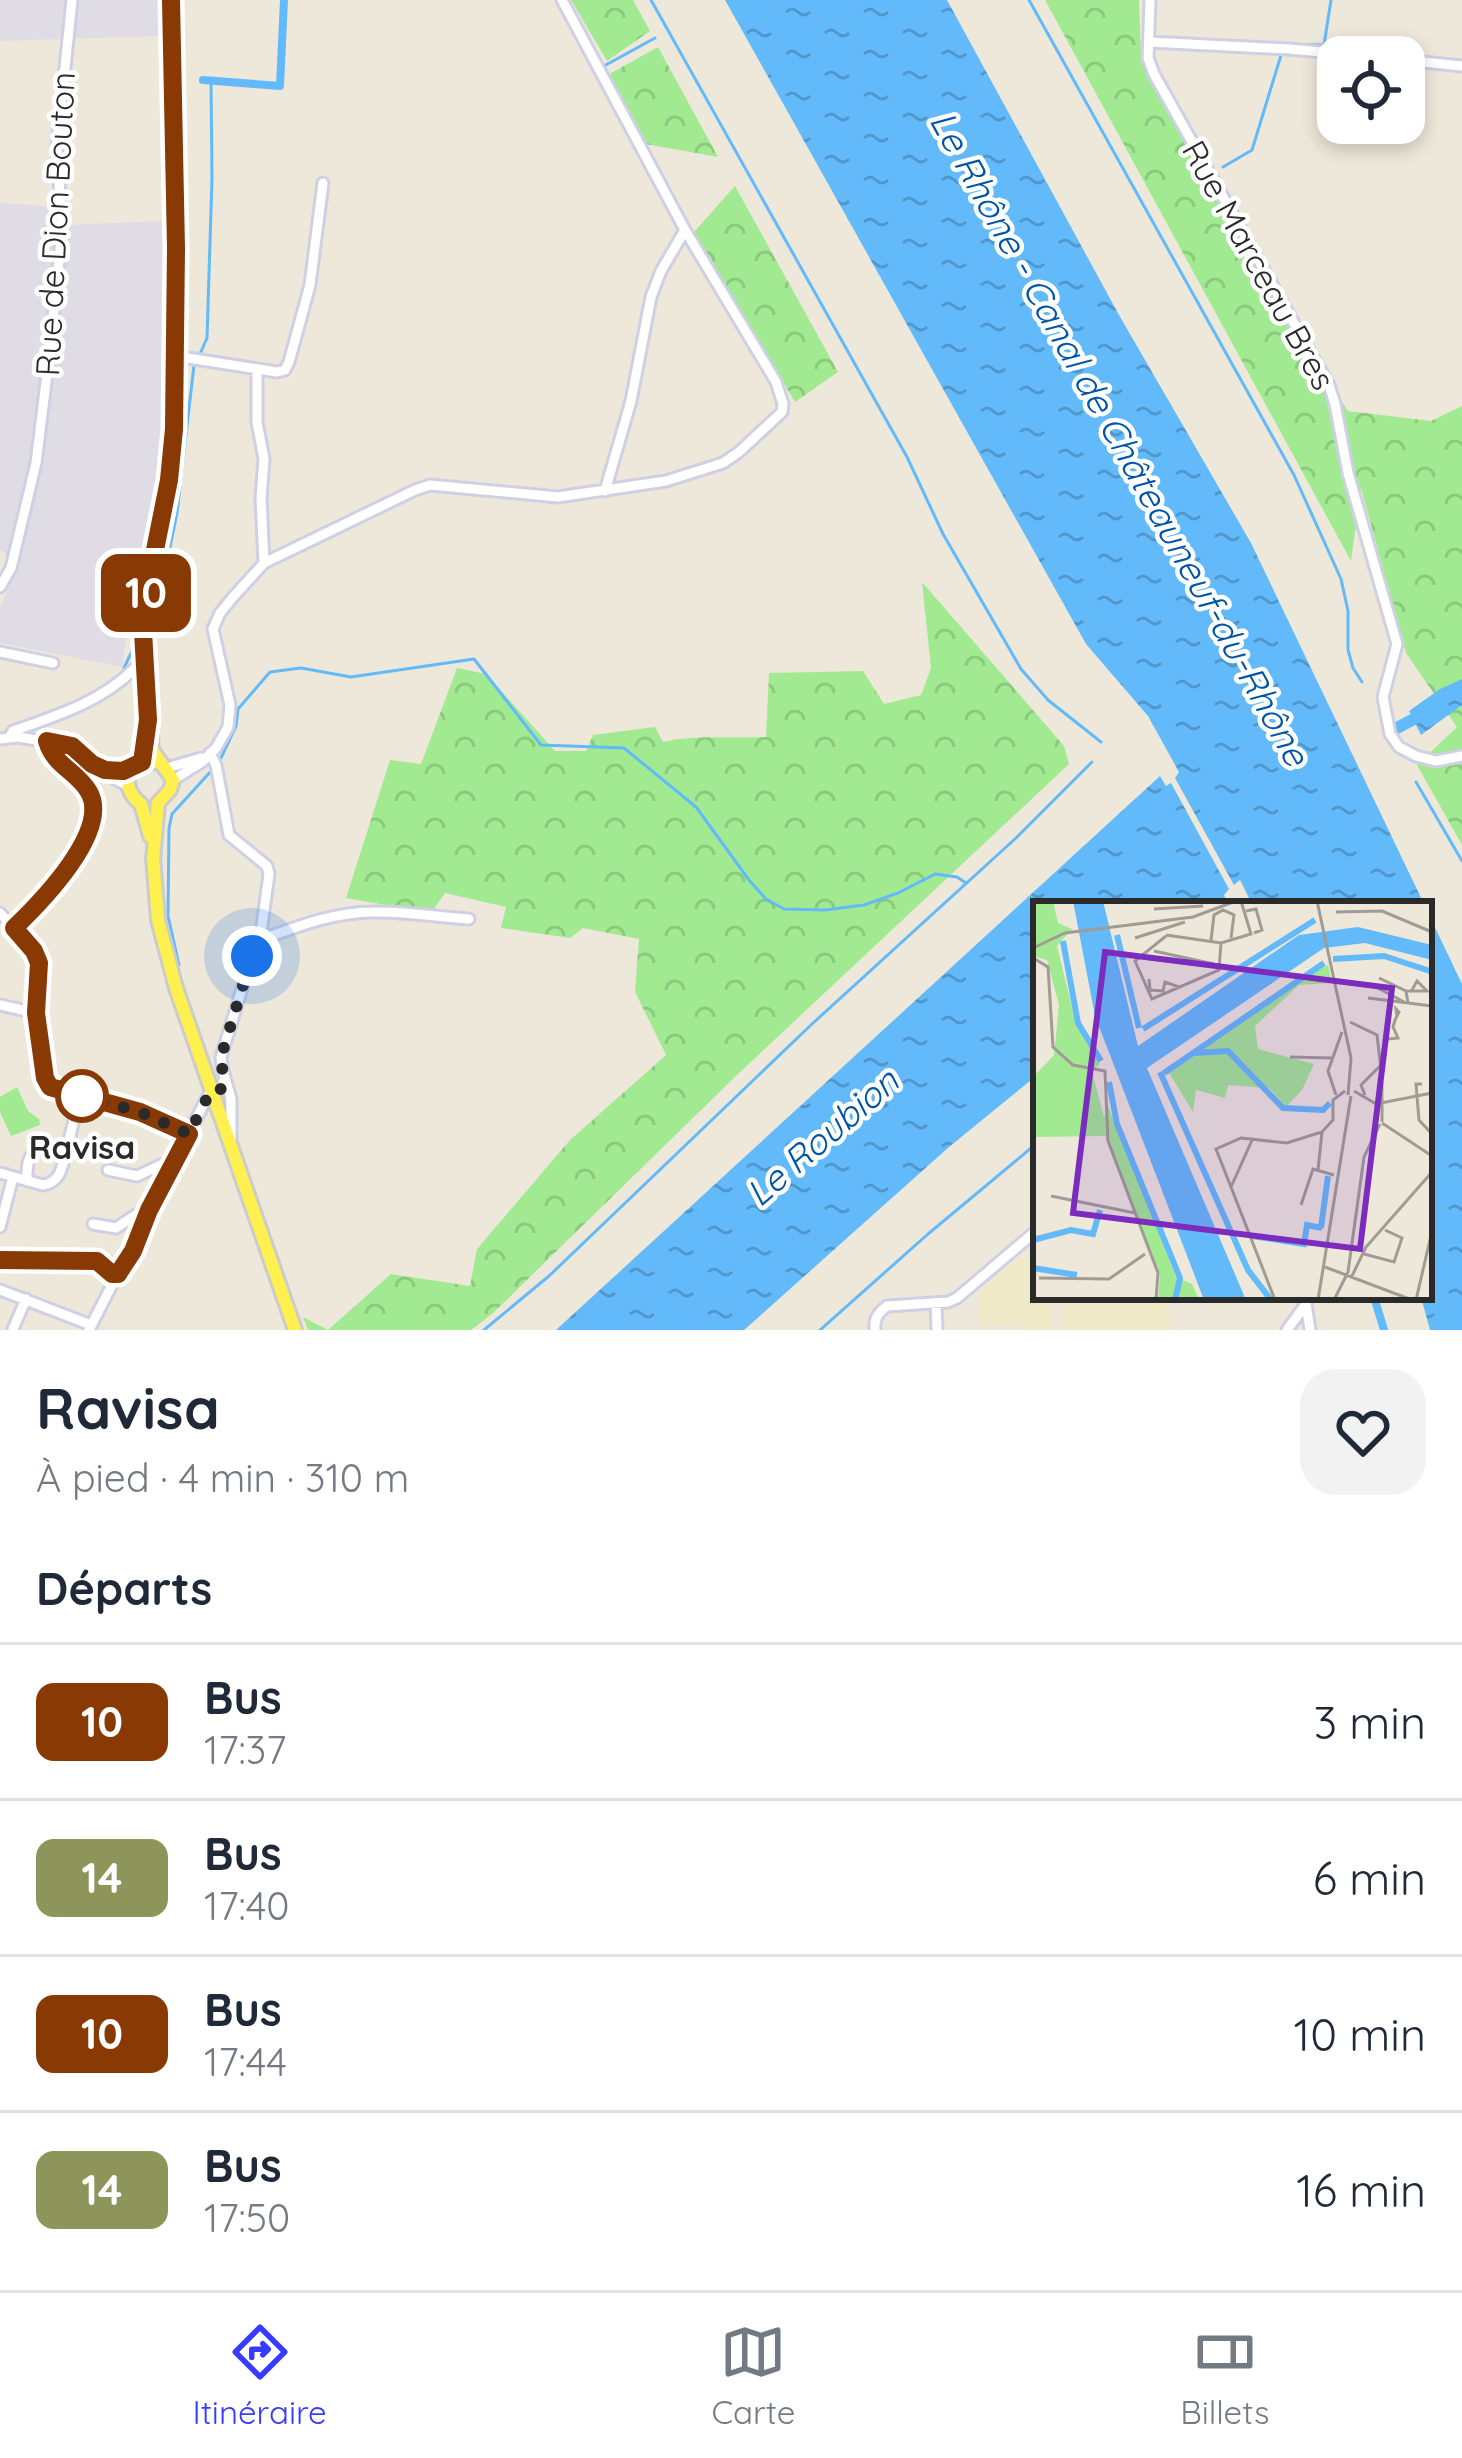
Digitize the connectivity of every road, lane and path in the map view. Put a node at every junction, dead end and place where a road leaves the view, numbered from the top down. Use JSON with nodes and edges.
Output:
{"nodes":[{"id":1,"x":72,"y":0,"type":"edge"},
{"id":2,"x":171,"y":0,"type":"edge"},
{"id":3,"x":562,"y":0,"type":"edge"},
{"id":4,"x":1150,"y":0,"type":"edge"},
{"id":5,"x":1149,"y":42,"type":"junction"},
{"id":6,"x":1317,"y":53,"type":"edge"},
{"id":7,"x":1425,"y":62,"type":"edge"},
{"id":8,"x":1462,"y":66,"type":"edge"},
{"id":9,"x":323,"y":183,"type":"dead end"},
{"id":10,"x":685,"y":230,"type":"junction"},
{"id":11,"x":175,"y":356,"type":"junction"},
{"id":12,"x":257,"y":370,"type":"junction"},
{"id":13,"x":604,"y":491,"type":"junction"},
{"id":14,"x":263,"y":563,"type":"junction"},
{"id":15,"x":0,"y":587,"type":"edge"},
{"id":16,"x":0,"y":652,"type":"edge"},
{"id":17,"x":53,"y":663,"type":"dead end"},
{"id":18,"x":134,"y":669,"type":"dead end"},
{"id":19,"x":148,"y":720,"type":"junction"},
{"id":20,"x":4,"y":738,"type":"edge"},
{"id":21,"x":47,"y":741,"type":"junction"},
{"id":22,"x":208,"y":754,"type":"junction"},
{"id":23,"x":1462,"y":756,"type":"edge"},
{"id":24,"x":92,"y":764,"type":"junction"},
{"id":25,"x":138,"y":765,"type":"junction"},
{"id":26,"x":167,"y":770,"type":"junction"},
{"id":27,"x":128,"y":786,"type":"junction"},
{"id":28,"x":158,"y":803,"type":"junction"},
{"id":29,"x":142,"y":804,"type":"junction"},
{"id":30,"x":153,"y":860,"type":"junction"},
{"id":31,"x":0,"y":913,"type":"edge"},
{"id":32,"x":470,"y":919,"type":"dead end"},
{"id":33,"x":14,"y":928,"type":"junction"},
{"id":34,"x":260,"y":940,"type":"junction"},
{"id":35,"x":0,"y":1005,"type":"edge"},
{"id":36,"x":36,"y":1013,"type":"junction"},
{"id":37,"x":224,"y":1075,"type":"junction"},
{"id":38,"x":211,"y":1090,"type":"junction"},
{"id":39,"x":80,"y":1096,"type":"junction"},
{"id":40,"x":199,"y":1116,"type":"junction"},
{"id":41,"x":223,"y":1123,"type":"junction"},
{"id":42,"x":189,"y":1134,"type":"junction"},
{"id":43,"x":231,"y":1145,"type":"junction"},
{"id":44,"x":60,"y":1151,"type":"junction"},
{"id":45,"x":172,"y":1166,"type":"junction"},
{"id":46,"x":108,"y":1170,"type":"dead end"},
{"id":47,"x":0,"y":1173,"type":"edge"},
{"id":48,"x":13,"y":1177,"type":"junction"},
{"id":49,"x":27,"y":1181,"type":"junction"},
{"id":50,"x":146,"y":1216,"type":"junction"},
{"id":51,"x":93,"y":1224,"type":"dead end"},
{"id":52,"x":0,"y":1227,"type":"edge"},
{"id":53,"x":1033,"y":1234,"type":"edge"},
{"id":54,"x":1,"y":1258,"type":"edge"},
{"id":55,"x":116,"y":1269,"type":"junction"},
{"id":56,"x":0,"y":1290,"type":"edge"},
{"id":57,"x":26,"y":1299,"type":"junction"},
{"id":58,"x":1305,"y":1301,"type":"edge"},
{"id":59,"x":936,"y":1303,"type":"junction"},
{"id":60,"x":67,"y":1316,"type":"junction"},
{"id":61,"x":90,"y":1328,"type":"edge"},
{"id":62,"x":13,"y":1329,"type":"edge"},
{"id":63,"x":61,"y":1330,"type":"edge"},
{"id":64,"x":295,"y":1330,"type":"edge"},
{"id":65,"x":875,"y":1330,"type":"edge"},
{"id":66,"x":937,"y":1330,"type":"edge"},
{"id":67,"x":1287,"y":1330,"type":"edge"},
{"id":68,"x":1310,"y":1330,"type":"edge"}],
"edges":[{"from":1,"to":15,"type":"street","name":"Rue de Dion Bouton"},
{"from":2,"to":11,"type":"main road"},
{"from":3,"to":10,"type":"street"},
{"from":4,"to":5,"type":"street","name":"Rue Marceau Bres"},
{"from":5,"to":6,"type":"street"},
{"from":5,"to":23,"type":"street","name":"Rue Marceau Bres"},
{"from":7,"to":8,"type":"street"},
{"from":9,"to":12,"type":"street"},
{"from":10,"to":13,"type":"street"},
{"from":10,"to":13,"type":"street"},
{"from":11,"to":12,"type":"street"},
{"from":11,"to":19,"type":"main road"},
{"from":12,"to":14,"type":"street"},
{"from":13,"to":14,"type":"street"},
{"from":14,"to":22,"type":"street"},
{"from":16,"to":17,"type":"street"},
{"from":18,"to":20,"type":"street"},
{"from":19,"to":25,"type":"main road"},
{"from":19,"to":26,"type":"main road"},
{"from":20,"to":21,"type":"street"},
{"from":21,"to":24,"type":"street"},
{"from":21,"to":33,"type":"street"},
{"from":22,"to":26,"type":"street"},
{"from":22,"to":34,"type":"street"},
{"from":24,"to":25,"type":"street"},
{"from":24,"to":27,"type":"street"},
{"from":25,"to":26,"type":"main road"},
{"from":25,"to":27,"type":"main road"},
{"from":26,"to":28,"type":"main road"},
{"from":27,"to":29,"type":"main road"},
{"from":28,"to":29,"type":"main road"},
{"from":28,"to":30,"type":"main road"},
{"from":29,"to":30,"type":"main road"},
{"from":30,"to":38,"type":"main road"},
{"from":31,"to":33,"type":"street"},
{"from":32,"to":34,"type":"street"},
{"from":33,"to":36,"type":"street"},
{"from":34,"to":37,"type":"street"},
{"from":35,"to":36,"type":"street"},
{"from":36,"to":39,"type":"street"},
{"from":37,"to":38,"type":"street"},
{"from":37,"to":43,"type":"street"},
{"from":38,"to":40,"type":"street"},
{"from":38,"to":41,"type":"main road"},
{"from":39,"to":42,"type":"street"},
{"from":39,"to":44,"type":"street"},
{"from":40,"to":41,"type":"street"},
{"from":40,"to":42,"type":"street"},
{"from":41,"to":43,"type":"main road"},
{"from":42,"to":45,"type":"street"},
{"from":43,"to":64,"type":"main road"},
{"from":44,"to":49,"type":"street"},
{"from":44,"to":49,"type":"street"},
{"from":45,"to":46,"type":"street"},
{"from":45,"to":50,"type":"street"},
{"from":47,"to":48,"type":"street"},
{"from":48,"to":49,"type":"street"},
{"from":48,"to":52,"type":"street"},
{"from":50,"to":51,"type":"street"},
{"from":50,"to":55,"type":"street"},
{"from":53,"to":59,"type":"street"},
{"from":54,"to":55,"type":"street"},
{"from":55,"to":61,"type":"street"},
{"from":56,"to":57,"type":"street"},
{"from":57,"to":60,"type":"street"},
{"from":57,"to":62,"type":"street"},
{"from":58,"to":67,"type":"street"},
{"from":58,"to":68,"type":"street"},
{"from":59,"to":65,"type":"street"},
{"from":59,"to":66,"type":"street"},
{"from":60,"to":61,"type":"street"},
{"from":60,"to":63,"type":"street"}]}
